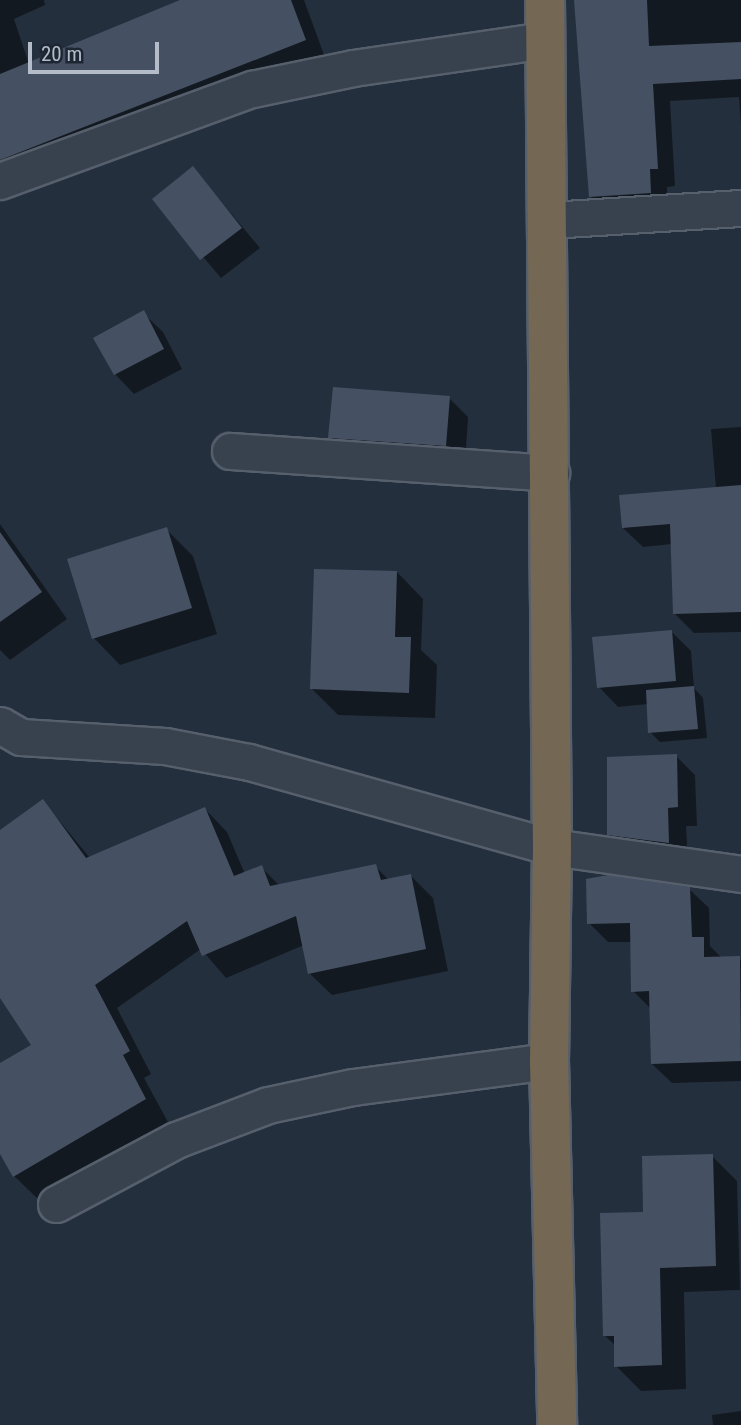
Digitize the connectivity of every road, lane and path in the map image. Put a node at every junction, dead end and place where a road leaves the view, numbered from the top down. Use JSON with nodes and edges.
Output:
{"nodes":[{"id":1,"x":545,"y":0,"type":"edge"},
{"id":2,"x":546,"y":40,"type":"junction"},
{"id":3,"x":0,"y":181,"type":"edge"},
{"id":4,"x":741,"y":208,"type":"edge"},
{"id":5,"x":549,"y":220,"type":"junction"},
{"id":6,"x":230,"y":450,"type":"dead end"},
{"id":7,"x":551,"y":473,"type":"junction"},
{"id":8,"x":7,"y":736,"type":"edge"},
{"id":9,"x":552,"y":847,"type":"junction"},
{"id":10,"x":741,"y":874,"type":"edge"},
{"id":11,"x":549,"y":1061,"type":"junction"},
{"id":12,"x":56,"y":1204,"type":"dead end"},
{"id":13,"x":557,"y":1425,"type":"edge"}],
"edges":[{"from":1,"to":2,"type":"highway"},
{"from":2,"to":3,"type":"street"},
{"from":2,"to":5,"type":"highway"},
{"from":4,"to":5,"type":"street"},
{"from":5,"to":7,"type":"highway"},
{"from":6,"to":7,"type":"street"},
{"from":7,"to":9,"type":"highway"},
{"from":8,"to":9,"type":"street"},
{"from":9,"to":10,"type":"street"},
{"from":9,"to":11,"type":"highway"},
{"from":11,"to":12,"type":"street"},
{"from":11,"to":13,"type":"highway"}]}
